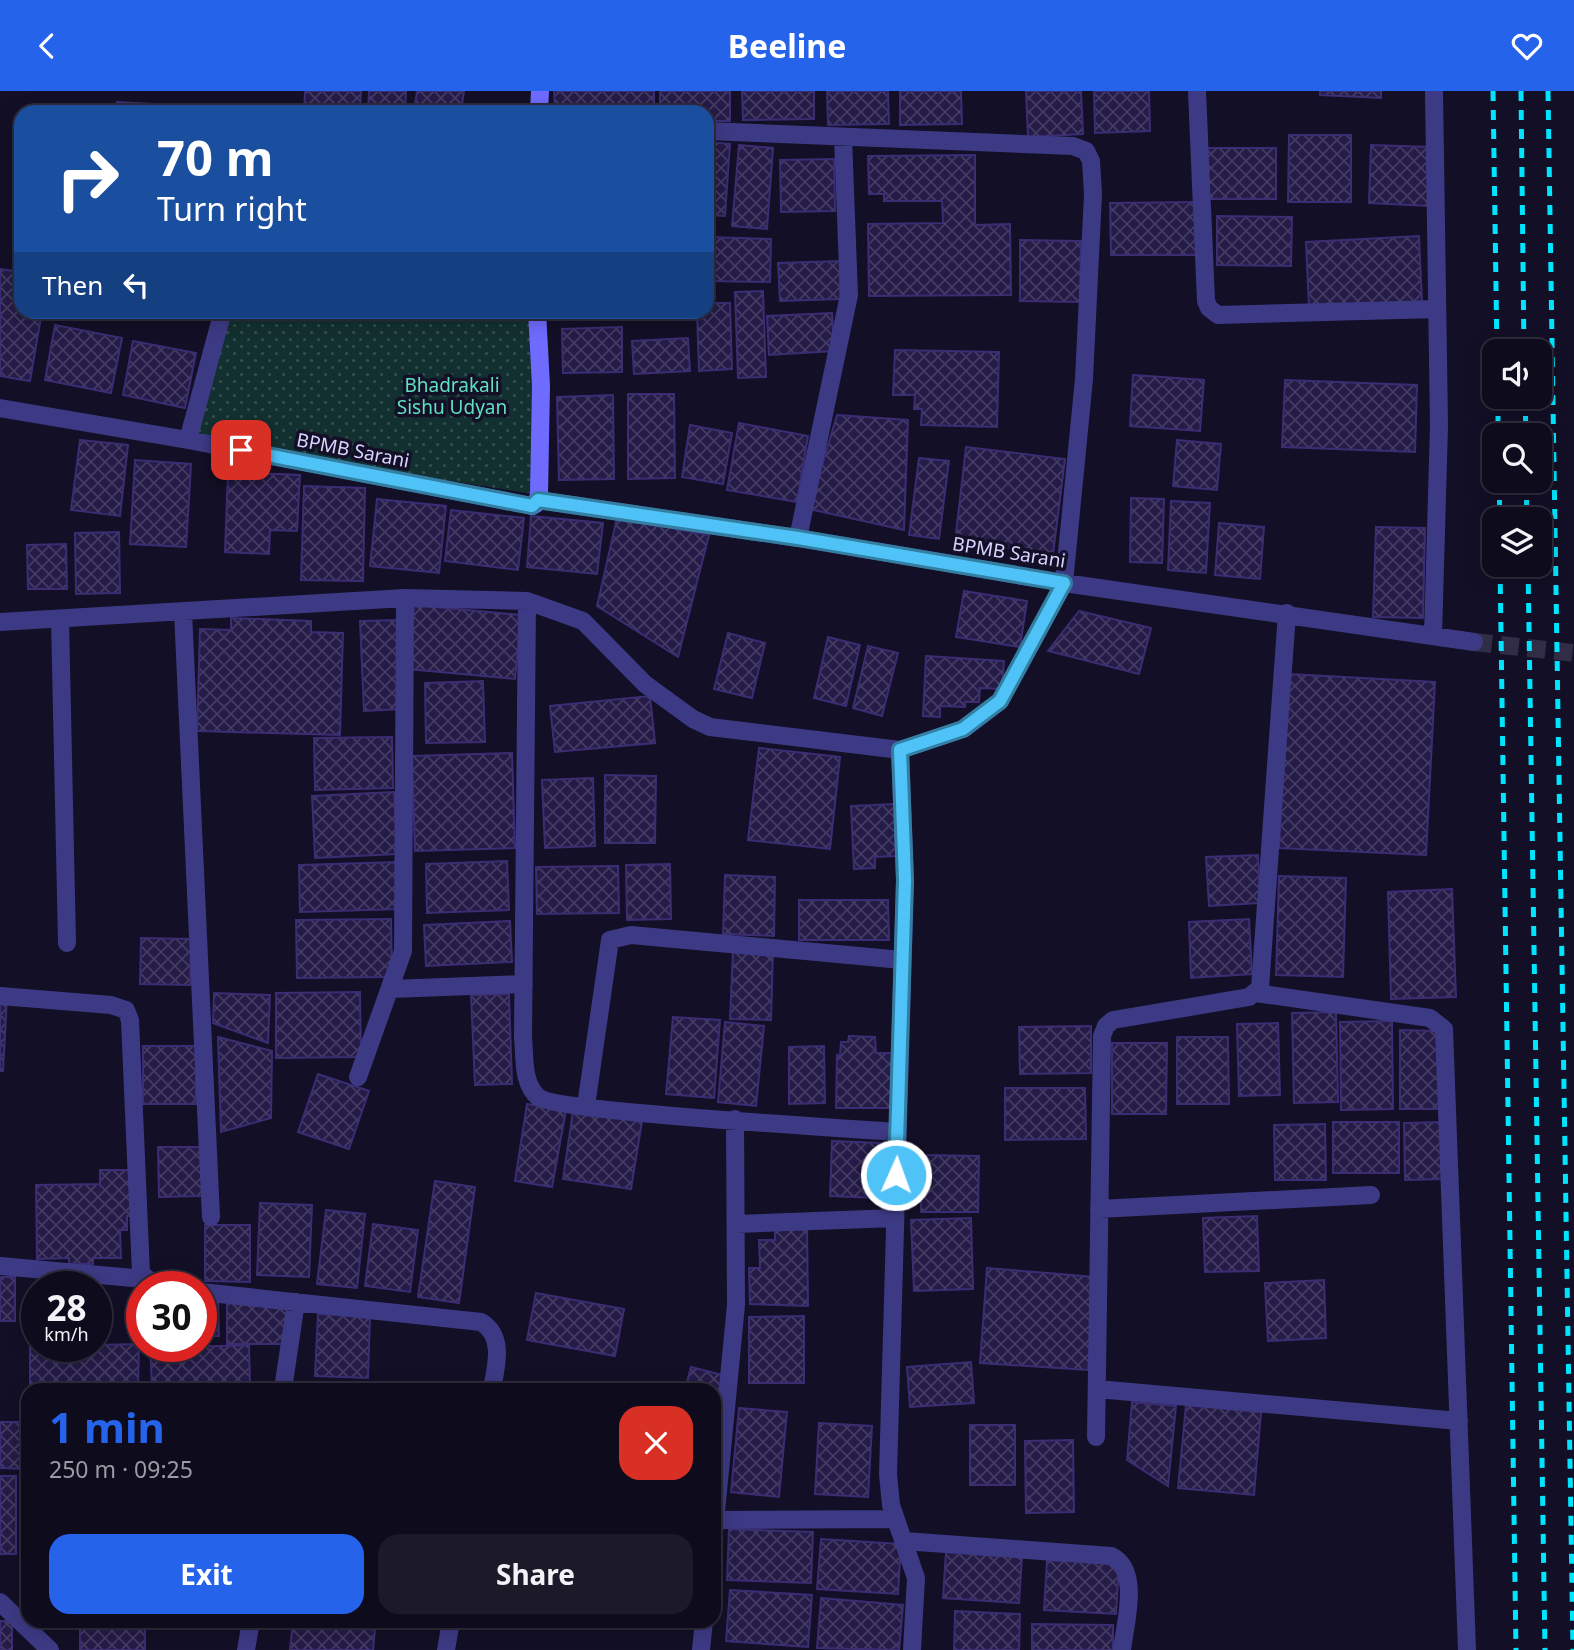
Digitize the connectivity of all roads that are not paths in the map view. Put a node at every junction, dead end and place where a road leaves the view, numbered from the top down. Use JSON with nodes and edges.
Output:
{"nodes":[{"id":1,"x":1197,"y":91,"type":"edge"},
{"id":2,"x":1434,"y":91,"type":"edge"},
{"id":3,"x":714,"y":131,"type":"edge"},
{"id":4,"x":843,"y":138,"type":"junction"},
{"id":5,"x":1437,"y":309,"type":"junction"},
{"id":6,"x":221,"y":319,"type":"edge"},
{"id":7,"x":537,"y":319,"type":"edge"},
{"id":8,"x":0,"y":408,"type":"edge"},
{"id":9,"x":188,"y":440,"type":"junction"},
{"id":10,"x":535,"y":503,"type":"junction"},
{"id":11,"x":798,"y":538,"type":"junction"},
{"id":12,"x":1064,"y":583,"type":"junction"},
{"id":13,"x":405,"y":598,"type":"junction"},
{"id":14,"x":527,"y":601,"type":"junction"},
{"id":15,"x":183,"y":612,"type":"junction"},
{"id":16,"x":1287,"y":613,"type":"junction"},
{"id":17,"x":60,"y":619,"type":"junction"},
{"id":18,"x":0,"y":622,"type":"edge"},
{"id":19,"x":1433,"y":636,"type":"junction"},
{"id":20,"x":1474,"y":642,"type":"tunnel mouth"},
{"id":21,"x":900,"y":750,"type":"junction"},
{"id":22,"x":67,"y":943,"type":"dead end"},
{"id":23,"x":902,"y":960,"type":"junction"},
{"id":24,"x":524,"y":984,"type":"junction"},
{"id":25,"x":391,"y":989,"type":"junction"},
{"id":26,"x":1256,"y":993,"type":"junction"},
{"id":27,"x":0,"y":996,"type":"edge"},
{"id":28,"x":358,"y":1077,"type":"dead end"},
{"id":29,"x":586,"y":1106,"type":"junction"},
{"id":30,"x":735,"y":1119,"type":"junction"},
{"id":31,"x":897,"y":1132,"type":"junction"},
{"id":32,"x":1371,"y":1195,"type":"dead end"},
{"id":33,"x":1099,"y":1209,"type":"junction"},
{"id":34,"x":211,"y":1217,"type":"dead end"},
{"id":35,"x":895,"y":1218,"type":"junction"},
{"id":36,"x":736,"y":1224,"type":"junction"},
{"id":37,"x":0,"y":1266,"type":"edge"},
{"id":38,"x":141,"y":1271,"type":"edge"},
{"id":39,"x":126,"y":1280,"type":"edge"},
{"id":40,"x":217,"y":1294,"type":"edge"},
{"id":41,"x":296,"y":1302,"type":"junction"},
{"id":42,"x":285,"y":1383,"type":"edge"},
{"id":43,"x":493,"y":1383,"type":"edge"},
{"id":44,"x":1097,"y":1389,"type":"junction"},
{"id":45,"x":1459,"y":1421,"type":"junction"},
{"id":46,"x":1096,"y":1437,"type":"dead end"},
{"id":47,"x":721,"y":1471,"type":"edge"},
{"id":48,"x":896,"y":1519,"type":"junction"},
{"id":49,"x":721,"y":1526,"type":"edge"},
{"id":50,"x":904,"y":1541,"type":"junction"},
{"id":51,"x":0,"y":1602,"type":"edge"},
{"id":52,"x":21,"y":1622,"type":"edge"},
{"id":53,"x":27,"y":1628,"type":"edge"},
{"id":54,"x":250,"y":1628,"type":"edge"},
{"id":55,"x":450,"y":1628,"type":"edge"},
{"id":56,"x":703,"y":1628,"type":"edge"},
{"id":57,"x":50,"y":1650,"type":"edge"},
{"id":58,"x":246,"y":1650,"type":"edge"},
{"id":59,"x":446,"y":1650,"type":"edge"},
{"id":60,"x":701,"y":1650,"type":"edge"},
{"id":61,"x":912,"y":1650,"type":"edge"},
{"id":62,"x":1122,"y":1650,"type":"edge"},
{"id":63,"x":1467,"y":1650,"type":"edge"}],
"edges":[{"from":1,"to":5,"type":"street"},
{"from":2,"to":5,"type":"street"},
{"from":3,"to":4,"type":"street"},
{"from":4,"to":11,"type":"street"},
{"from":4,"to":12,"type":"street"},
{"from":5,"to":19,"type":"street"},
{"from":6,"to":9,"type":"street"},
{"from":7,"to":10,"type":"street"},
{"from":8,"to":9,"type":"street","name":"BPMB Sarani"},
{"from":9,"to":10,"type":"street","name":"BPMB Sarani"},
{"from":10,"to":11,"type":"street","name":"BPMB Sarani"},
{"from":11,"to":12,"type":"street","name":"BPMB Sarani"},
{"from":12,"to":16,"type":"street","name":"BPMB Sarani"},
{"from":12,"to":21,"type":"street"},
{"from":13,"to":14,"type":"street"},
{"from":13,"to":15,"type":"street"},
{"from":13,"to":25,"type":"street"},
{"from":14,"to":21,"type":"street"},
{"from":14,"to":24,"type":"street"},
{"from":15,"to":17,"type":"street"},
{"from":15,"to":34,"type":"street"},
{"from":16,"to":19,"type":"street","name":"BPMB Sarani"},
{"from":16,"to":26,"type":"street"},
{"from":17,"to":18,"type":"street"},
{"from":17,"to":22,"type":"street"},
{"from":19,"to":20,"type":"street","name":"BPMB Sarani"},
{"from":21,"to":23,"type":"street"},
{"from":23,"to":29,"type":"street"},
{"from":23,"to":31,"type":"street"},
{"from":24,"to":25,"type":"street"},
{"from":24,"to":29,"type":"street"},
{"from":25,"to":28,"type":"street"},
{"from":26,"to":33,"type":"street"},
{"from":26,"to":45,"type":"street"},
{"from":27,"to":38,"type":"street"},
{"from":29,"to":30,"type":"street"},
{"from":30,"to":31,"type":"street"},
{"from":30,"to":36,"type":"street"},
{"from":31,"to":35,"type":"street"},
{"from":32,"to":33,"type":"street"},
{"from":33,"to":44,"type":"street"},
{"from":35,"to":36,"type":"street"},
{"from":35,"to":48,"type":"street"},
{"from":36,"to":47,"type":"street"},
{"from":37,"to":39,"type":"street"},
{"from":40,"to":41,"type":"street"},
{"from":41,"to":42,"type":"street"},
{"from":41,"to":43,"type":"street"},
{"from":44,"to":45,"type":"street"},
{"from":44,"to":46,"type":"street"},
{"from":45,"to":63,"type":"street"},
{"from":48,"to":49,"type":"street"},
{"from":48,"to":50,"type":"street"},
{"from":50,"to":61,"type":"street"},
{"from":50,"to":62,"type":"street"},
{"from":51,"to":52,"type":"street"},
{"from":53,"to":57,"type":"street"},
{"from":54,"to":58,"type":"street"},
{"from":55,"to":59,"type":"street"},
{"from":56,"to":60,"type":"street"}]}
